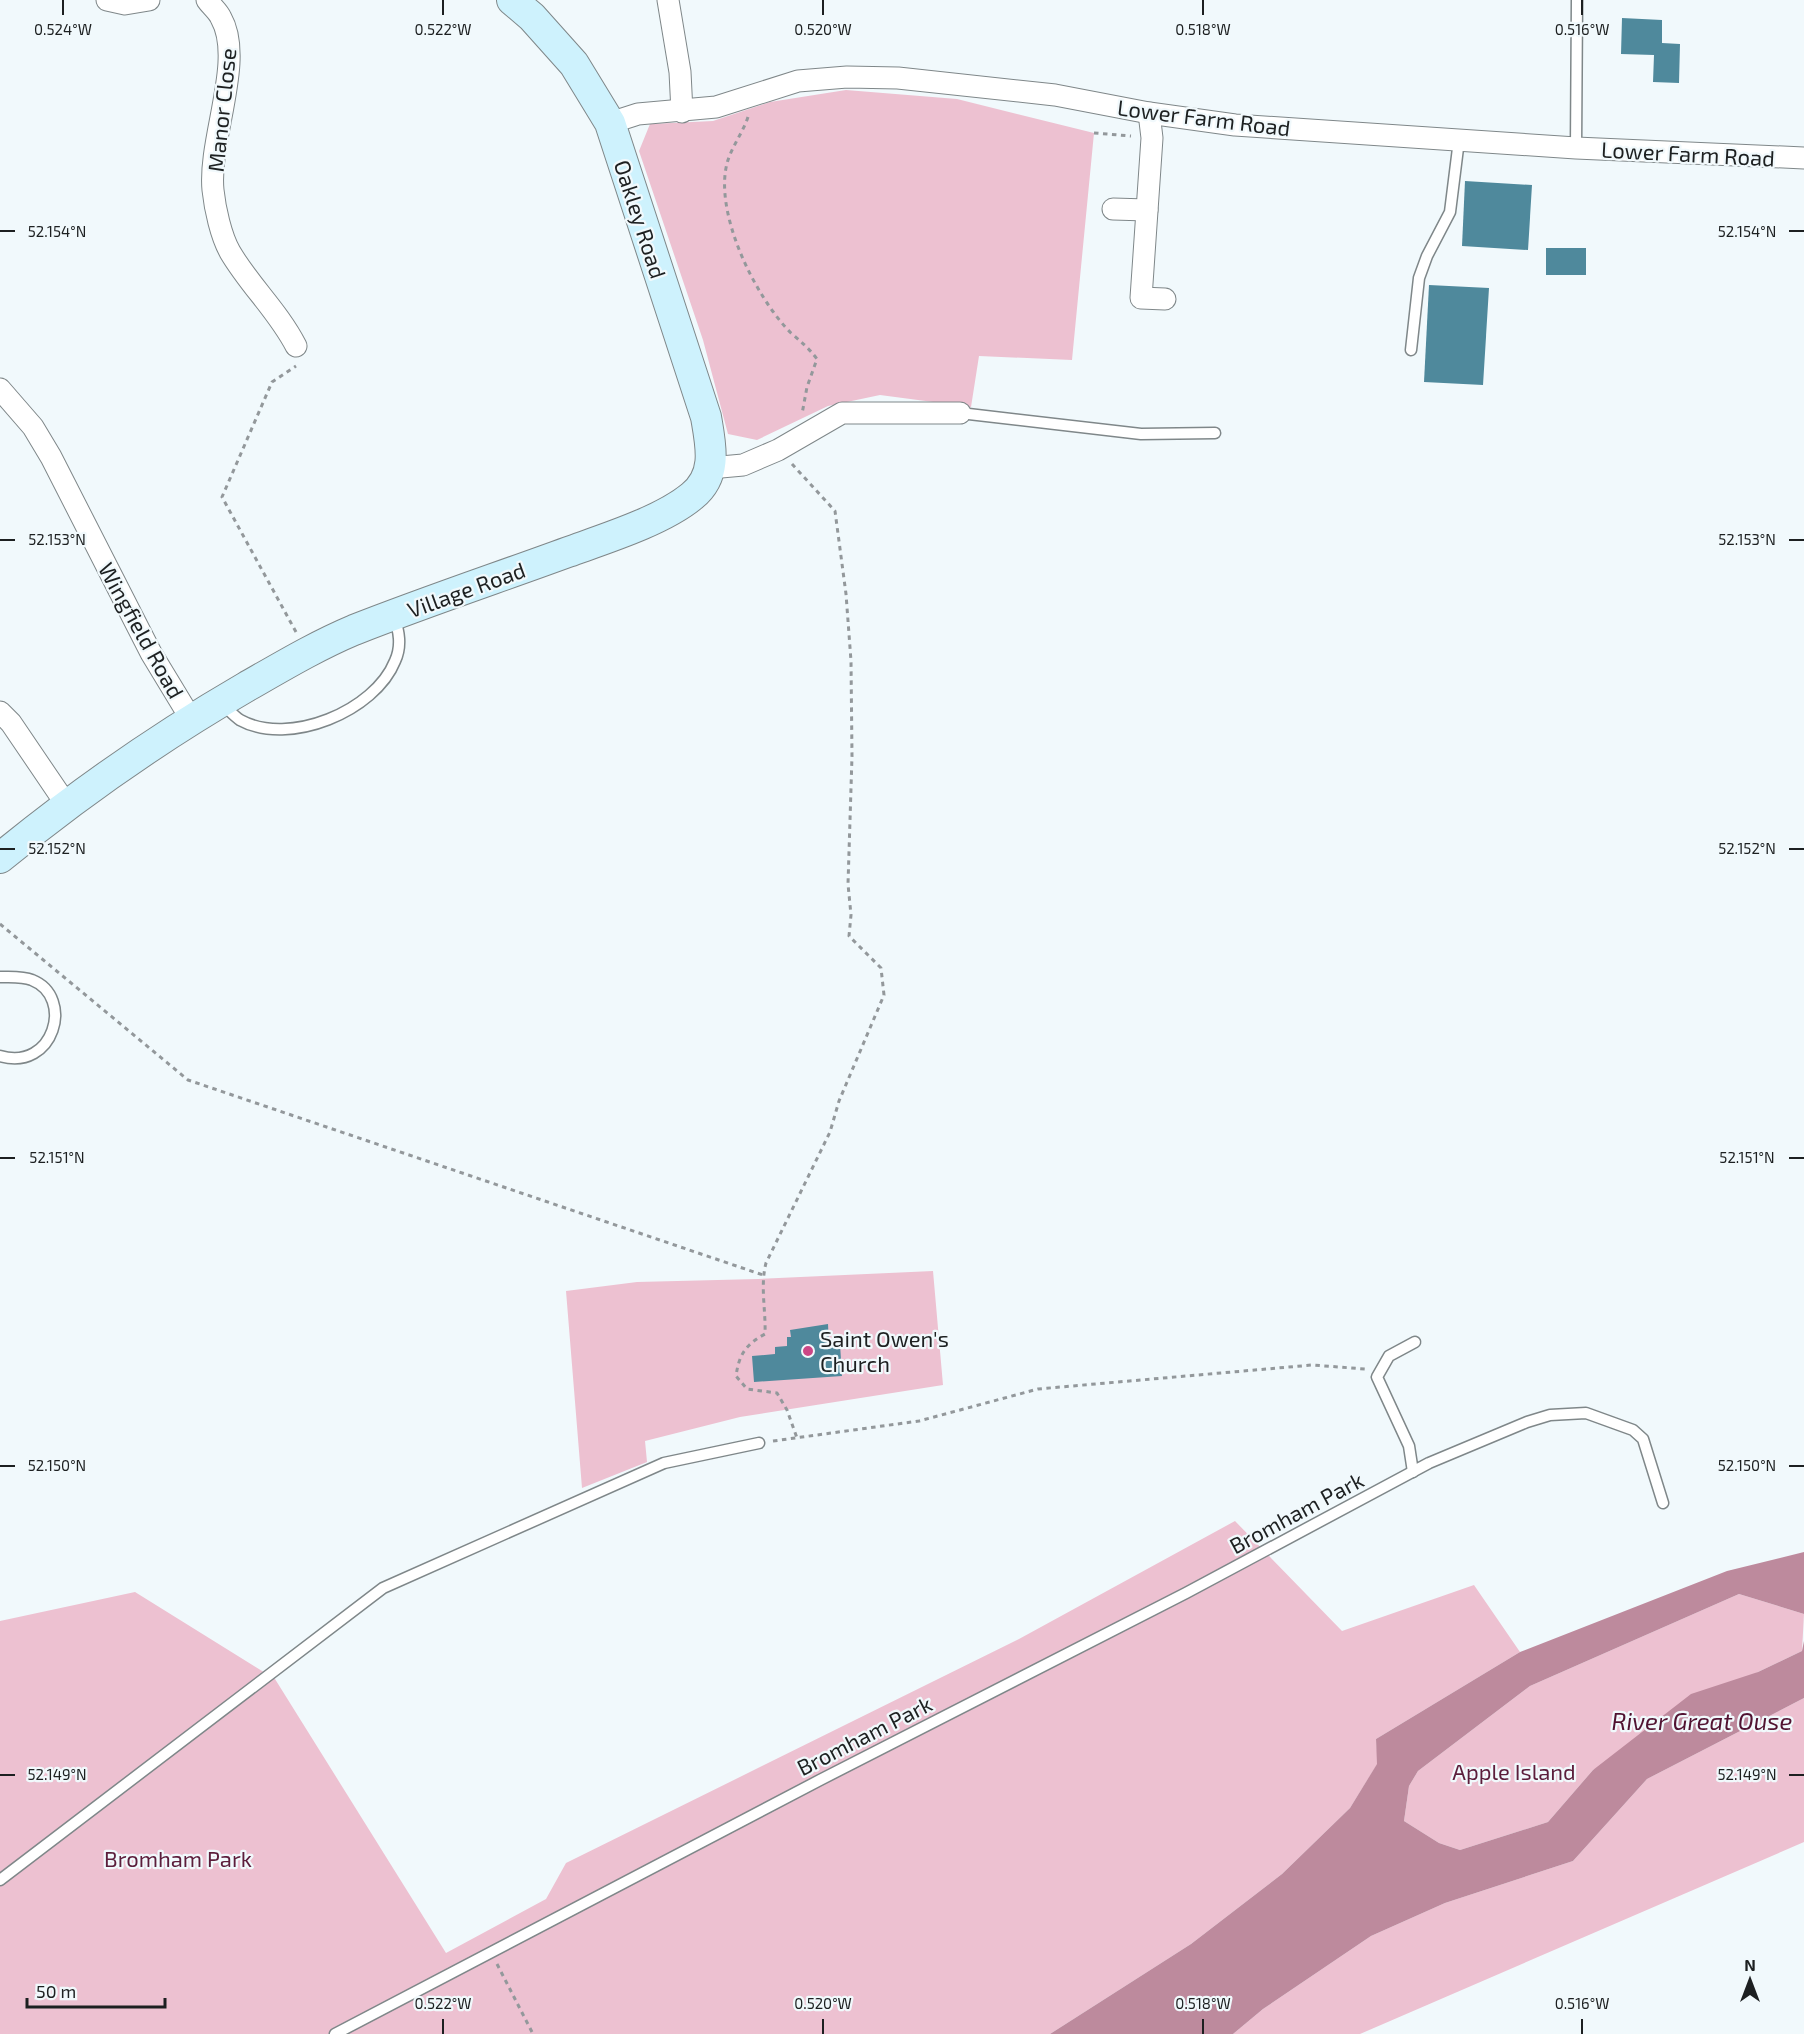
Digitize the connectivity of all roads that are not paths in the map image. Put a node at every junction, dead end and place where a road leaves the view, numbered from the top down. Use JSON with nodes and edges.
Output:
{"nodes":[{"id":1,"x":107,"y":0,"type":"edge"},
{"id":2,"x":149,"y":0,"type":"edge"},
{"id":3,"x":207,"y":0,"type":"edge"},
{"id":4,"x":512,"y":0,"type":"edge"},
{"id":5,"x":668,"y":0,"type":"edge"},
{"id":6,"x":1577,"y":0,"type":"edge"},
{"id":7,"x":682,"y":112,"type":"junction"},
{"id":8,"x":1149,"y":113,"type":"junction"},
{"id":9,"x":610,"y":123,"type":"junction"},
{"id":10,"x":1459,"y":140,"type":"junction"},
{"id":11,"x":1576,"y":147,"type":"junction"},
{"id":12,"x":1804,"y":158,"type":"edge"},
{"id":13,"x":1113,"y":209,"type":"dead end"},
{"id":14,"x":1147,"y":210,"type":"junction"},
{"id":15,"x":1165,"y":299,"type":"dead end"},
{"id":16,"x":296,"y":346,"type":"road end"},
{"id":17,"x":1411,"y":350,"type":"dead end"},
{"id":18,"x":0,"y":389,"type":"edge"},
{"id":19,"x":960,"y":413,"type":"joint"},
{"id":20,"x":1215,"y":433,"type":"dead end"},
{"id":21,"x":710,"y":468,"type":"junction"},
{"id":22,"x":394,"y":615,"type":"junction"},
{"id":23,"x":220,"y":702,"type":"junction"},
{"id":24,"x":0,"y":712,"type":"edge"},
{"id":25,"x":191,"y":719,"type":"junction"},
{"id":26,"x":66,"y":804,"type":"junction"},
{"id":27,"x":0,"y":858,"type":"edge"},
{"id":28,"x":0,"y":977,"type":"edge"},
{"id":29,"x":0,"y":1056,"type":"edge"},
{"id":30,"x":1415,"y":1342,"type":"dead end"},
{"id":31,"x":759,"y":1443,"type":"road end"},
{"id":32,"x":1413,"y":1472,"type":"junction"},
{"id":33,"x":1663,"y":1503,"type":"dead end"},
{"id":34,"x":0,"y":1880,"type":"edge"},
{"id":35,"x":335,"y":2034,"type":"edge"}],
"edges":[{"from":1,"to":2,"type":"street"},
{"from":3,"to":16,"type":"street","name":"Manor Close"},
{"from":4,"to":9,"type":"street","name":"Oakley Road"},
{"from":5,"to":7,"type":"street"},
{"from":6,"to":11,"type":"lane"},
{"from":7,"to":8,"type":"street","name":"Lower Farm Road"},
{"from":7,"to":9,"type":"street","name":"Lower Farm Road"},
{"from":8,"to":10,"type":"street","name":"Lower Farm Road"},
{"from":8,"to":14,"type":"street"},
{"from":9,"to":21,"type":"street","name":"Oakley Road"},
{"from":10,"to":11,"type":"street","name":"Lower Farm Road"},
{"from":10,"to":17,"type":"lane"},
{"from":11,"to":12,"type":"street","name":"Lower Farm Road"},
{"from":13,"to":14,"type":"street"},
{"from":14,"to":15,"type":"street"},
{"from":18,"to":25,"type":"street","name":"Wingfield Road"},
{"from":19,"to":20,"type":"lane"},
{"from":19,"to":21,"type":"street"},
{"from":21,"to":22,"type":"street","name":"Village Road"},
{"from":22,"to":23,"type":"street","name":"Village Road"},
{"from":22,"to":23,"type":"lane"},
{"from":23,"to":25,"type":"street","name":"Village Road"},
{"from":24,"to":26,"type":"street"},
{"from":25,"to":26,"type":"street","name":"Village Road"},
{"from":26,"to":27,"type":"street","name":"Village Road"},
{"from":28,"to":29,"type":"lane"},
{"from":30,"to":32,"type":"lane"},
{"from":31,"to":34,"type":"lane"},
{"from":32,"to":33,"type":"lane","name":"Bromham Park"},
{"from":32,"to":35,"type":"lane","name":"Bromham Park"}]}
